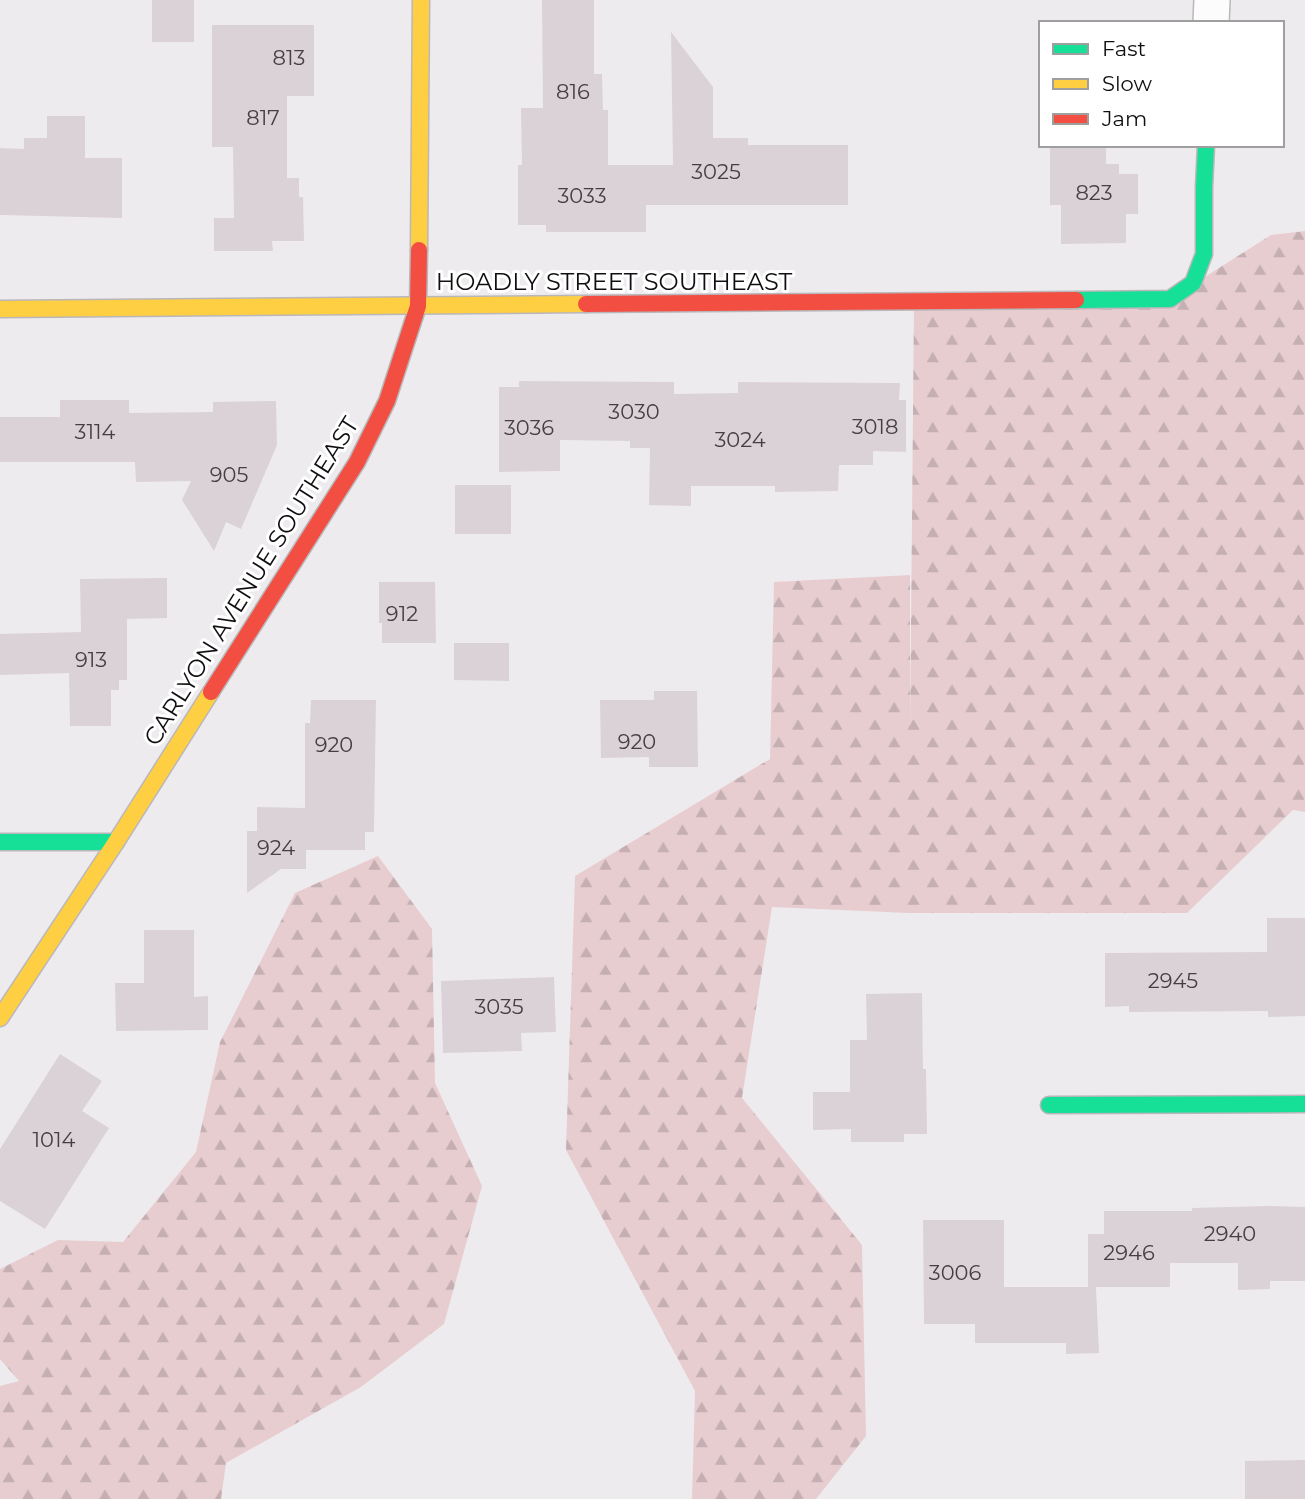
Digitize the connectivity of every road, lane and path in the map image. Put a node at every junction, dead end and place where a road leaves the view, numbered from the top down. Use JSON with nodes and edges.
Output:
{"nodes":[{"id":1,"x":421,"y":0,"type":"edge"},
{"id":2,"x":1212,"y":0,"type":"edge"},
{"id":3,"x":1211,"y":21,"type":"edge"},
{"id":4,"x":1206,"y":147,"type":"edge"},
{"id":5,"x":418,"y":306,"type":"junction"},
{"id":6,"x":0,"y":309,"type":"edge"},
{"id":7,"x":0,"y":842,"type":"edge"},
{"id":8,"x":116,"y":842,"type":"junction"},
{"id":9,"x":0,"y":1018,"type":"edge"},
{"id":10,"x":1305,"y":1104,"type":"edge"},
{"id":11,"x":1049,"y":1105,"type":"dead end"}],
"edges":[{"from":1,"to":5,"type":"street","name":"CARLYON AVENUE SOUTHEAST"},
{"from":2,"to":3,"type":"street"},
{"from":4,"to":5,"type":"street","name":"HOADLY STREET SOUTHEAST"},
{"from":5,"to":6,"type":"street","name":"HOADLY STREET SOUTHEAST"},
{"from":5,"to":8,"type":"street","name":"CARLYON AVENUE SOUTHEAST"},
{"from":7,"to":8,"type":"street"},
{"from":8,"to":9,"type":"street","name":"CARLYON AVENUE SOUTHEAST"},
{"from":10,"to":11,"type":"street"}]}
